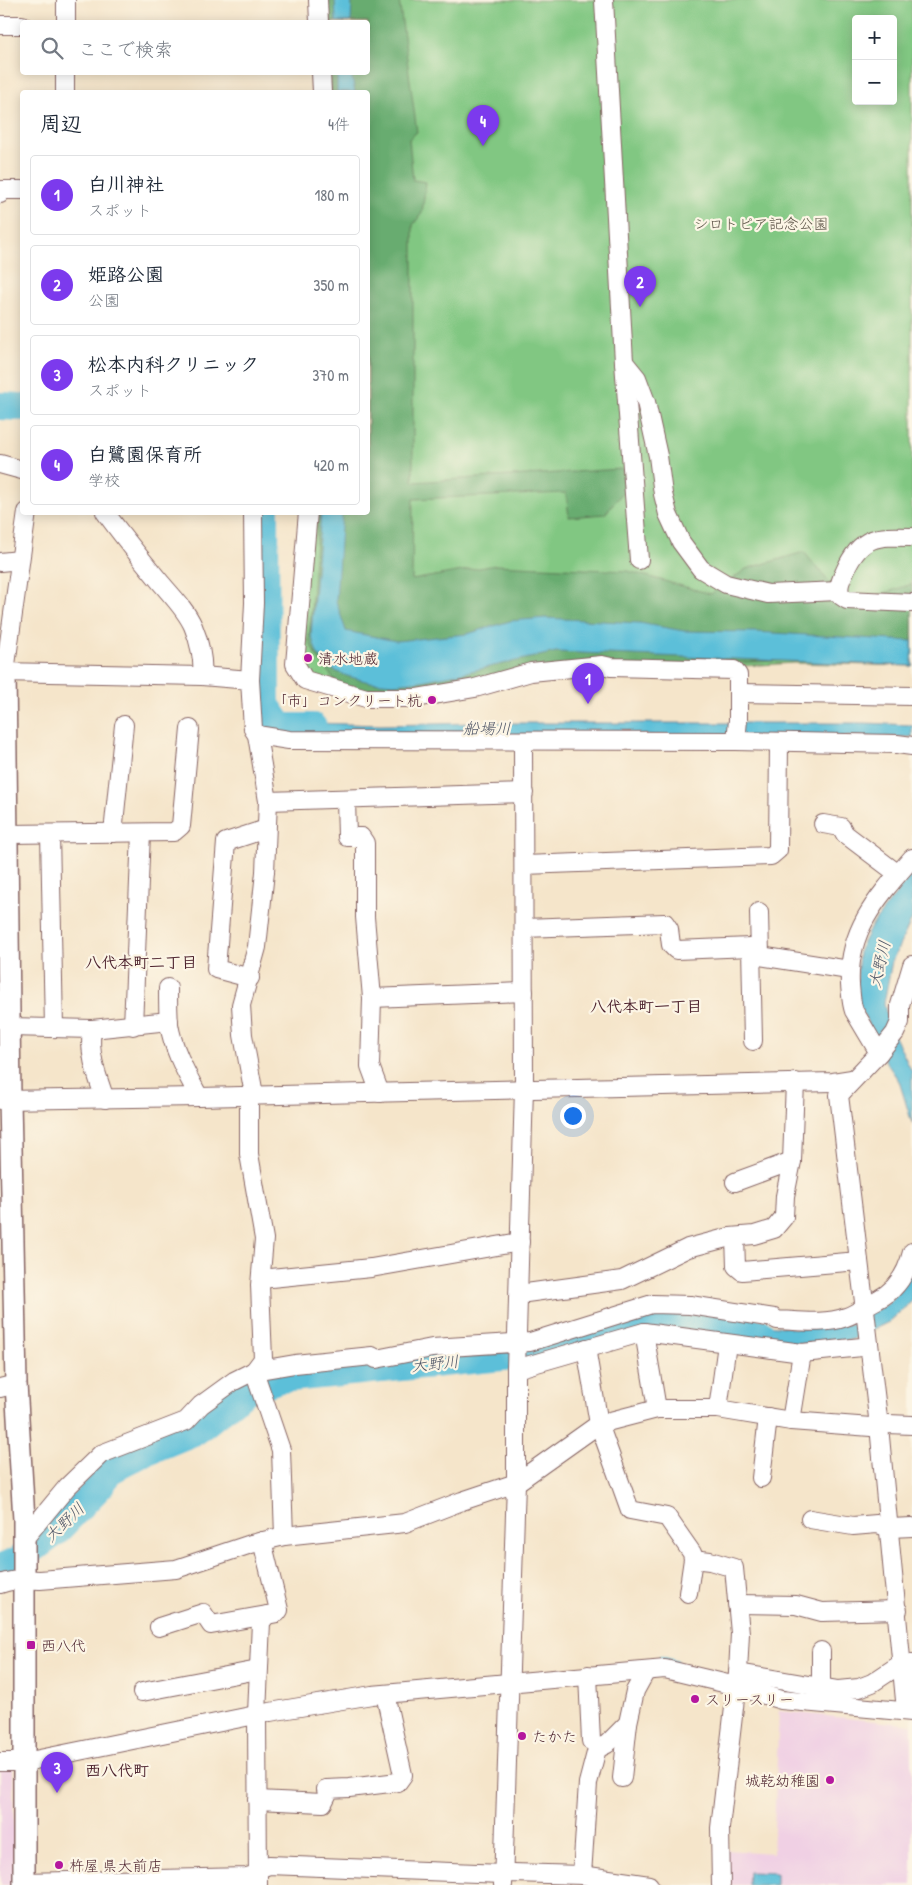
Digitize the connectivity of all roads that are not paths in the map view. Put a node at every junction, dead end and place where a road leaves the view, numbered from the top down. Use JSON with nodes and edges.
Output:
{"nodes":[{"id":1,"x":66,"y":0,"type":"edge"},
{"id":2,"x":77,"y":0,"type":"edge"},
{"id":3,"x":318,"y":0,"type":"edge"},
{"id":4,"x":604,"y":0,"type":"edge"},
{"id":5,"x":66,"y":20,"type":"edge"},
{"id":6,"x":319,"y":20,"type":"edge"},
{"id":7,"x":0,"y":25,"type":"edge"},
{"id":8,"x":20,"y":25,"type":"edge"},
{"id":9,"x":65,"y":75,"type":"edge"},
{"id":10,"x":321,"y":75,"type":"edge"},
{"id":11,"x":64,"y":90,"type":"edge"},
{"id":12,"x":322,"y":90,"type":"edge"},
{"id":13,"x":20,"y":190,"type":"edge"},
{"id":14,"x":0,"y":194,"type":"edge"},
{"id":15,"x":624,"y":362,"type":"junction"},
{"id":16,"x":0,"y":464,"type":"edge"},
{"id":17,"x":20,"y":469,"type":"edge"},
{"id":18,"x":27,"y":515,"type":"edge"},
{"id":19,"x":107,"y":515,"type":"edge"},
{"id":20,"x":253,"y":515,"type":"edge"},
{"id":21,"x":308,"y":515,"type":"edge"},
{"id":22,"x":912,"y":537,"type":"edge"},
{"id":23,"x":20,"y":560,"type":"junction"},
{"id":24,"x":639,"y":560,"type":"dead end"},
{"id":25,"x":0,"y":562,"type":"edge"},
{"id":26,"x":839,"y":591,"type":"junction"},
{"id":27,"x":912,"y":603,"type":"edge"},
{"id":28,"x":3,"y":672,"type":"edge"},
{"id":29,"x":202,"y":676,"type":"junction"},
{"id":30,"x":250,"y":680,"type":"junction"},
{"id":31,"x":738,"y":693,"type":"junction"},
{"id":32,"x":912,"y":696,"type":"edge"},
{"id":33,"x":124,"y":725,"type":"dead end"},
{"id":34,"x":190,"y":729,"type":"dead end"},
{"id":35,"x":257,"y":735,"type":"junction"},
{"id":36,"x":523,"y":741,"type":"junction"},
{"id":37,"x":736,"y":741,"type":"junction"},
{"id":38,"x":779,"y":742,"type":"junction"},
{"id":39,"x":912,"y":746,"type":"edge"},
{"id":40,"x":524,"y":793,"type":"junction"},
{"id":41,"x":346,"y":799,"type":"junction"},
{"id":42,"x":268,"y":801,"type":"junction"},
{"id":43,"x":823,"y":824,"type":"dead end"},
{"id":44,"x":266,"y":829,"type":"junction"},
{"id":45,"x":113,"y":833,"type":"junction"},
{"id":46,"x":141,"y":833,"type":"junction"},
{"id":47,"x":7,"y":834,"type":"junction"},
{"id":48,"x":50,"y":834,"type":"junction"},
{"id":49,"x":912,"y":858,"type":"edge"},
{"id":50,"x":524,"y":865,"type":"junction"},
{"id":51,"x":898,"y":874,"type":"junction"},
{"id":52,"x":4,"y":876,"type":"edge"},
{"id":53,"x":759,"y":912,"type":"dead end"},
{"id":54,"x":524,"y":928,"type":"junction"},
{"id":55,"x":756,"y":952,"type":"junction"},
{"id":56,"x":912,"y":965,"type":"edge"},
{"id":57,"x":849,"y":970,"type":"junction"},
{"id":58,"x":250,"y":978,"type":"junction"},
{"id":59,"x":168,"y":988,"type":"dead end"},
{"id":60,"x":524,"y":992,"type":"junction"},
{"id":61,"x":372,"y":998,"type":"junction"},
{"id":62,"x":169,"y":1022,"type":"junction"},
{"id":63,"x":133,"y":1026,"type":"junction"},
{"id":64,"x":54,"y":1028,"type":"junction"},
{"id":65,"x":92,"y":1028,"type":"junction"},
{"id":66,"x":7,"y":1031,"type":"edge"},
{"id":67,"x":753,"y":1041,"type":"dead end"},
{"id":68,"x":879,"y":1053,"type":"junction"},
{"id":69,"x":852,"y":1079,"type":"junction"},
{"id":70,"x":795,"y":1082,"type":"junction"},
{"id":71,"x":524,"y":1088,"type":"junction"},
{"id":72,"x":380,"y":1093,"type":"junction"},
{"id":73,"x":251,"y":1096,"type":"junction"},
{"id":74,"x":199,"y":1097,"type":"junction"},
{"id":75,"x":105,"y":1099,"type":"junction"},
{"id":76,"x":5,"y":1100,"type":"edge"},
{"id":77,"x":792,"y":1161,"type":"junction"},
{"id":78,"x":735,"y":1182,"type":"dead end"},
{"id":79,"x":735,"y":1236,"type":"junction"},
{"id":80,"x":520,"y":1242,"type":"junction"},
{"id":81,"x":912,"y":1252,"type":"edge"},
{"id":82,"x":859,"y":1261,"type":"junction"},
{"id":83,"x":262,"y":1279,"type":"junction"},
{"id":84,"x":519,"y":1294,"type":"junction"},
{"id":85,"x":7,"y":1300,"type":"edge"},
{"id":86,"x":864,"y":1308,"type":"junction"},
{"id":87,"x":644,"y":1332,"type":"junction"},
{"id":88,"x":518,"y":1342,"type":"junction"},
{"id":89,"x":727,"y":1344,"type":"junction"},
{"id":90,"x":869,"y":1345,"type":"junction"},
{"id":91,"x":586,"y":1348,"type":"junction"},
{"id":92,"x":802,"y":1353,"type":"junction"},
{"id":93,"x":516,"y":1369,"type":"junction"},
{"id":94,"x":254,"y":1371,"type":"junction"},
{"id":95,"x":8,"y":1386,"type":"edge"},
{"id":96,"x":657,"y":1409,"type":"junction"},
{"id":97,"x":718,"y":1409,"type":"junction"},
{"id":98,"x":768,"y":1417,"type":"junction"},
{"id":99,"x":791,"y":1421,"type":"junction"},
{"id":100,"x":599,"y":1424,"type":"junction"},
{"id":101,"x":912,"y":1425,"type":"edge"},
{"id":102,"x":879,"y":1426,"type":"junction"},
{"id":103,"x":761,"y":1478,"type":"dead end"},
{"id":104,"x":516,"y":1483,"type":"junction"},
{"id":105,"x":810,"y":1519,"type":"dead end"},
{"id":106,"x":912,"y":1527,"type":"edge"},
{"id":107,"x":890,"y":1528,"type":"junction"},
{"id":108,"x":24,"y":1529,"type":"junction"},
{"id":109,"x":284,"y":1536,"type":"junction"},
{"id":110,"x":262,"y":1541,"type":"junction"},
{"id":111,"x":693,"y":1559,"type":"junction"},
{"id":112,"x":24,"y":1576,"type":"junction"},
{"id":113,"x":0,"y":1584,"type":"edge"},
{"id":114,"x":688,"y":1593,"type":"dead end"},
{"id":115,"x":737,"y":1604,"type":"junction"},
{"id":116,"x":898,"y":1610,"type":"junction"},
{"id":117,"x":267,"y":1615,"type":"junction"},
{"id":118,"x":159,"y":1628,"type":"dead end"},
{"id":119,"x":821,"y":1650,"type":"dead end"},
{"id":120,"x":905,"y":1667,"type":"edge"},
{"id":121,"x":258,"y":1670,"type":"junction"},
{"id":122,"x":646,"y":1671,"type":"junction"},
{"id":123,"x":588,"y":1675,"type":"junction"},
{"id":124,"x":737,"y":1680,"type":"junction"},
{"id":125,"x":509,"y":1681,"type":"junction"},
{"id":126,"x":142,"y":1692,"type":"dead end"},
{"id":127,"x":385,"y":1694,"type":"junction"},
{"id":128,"x":821,"y":1695,"type":"junction"},
{"id":129,"x":909,"y":1712,"type":"edge"},
{"id":130,"x":257,"y":1714,"type":"junction"},
{"id":131,"x":628,"y":1723,"type":"junction"},
{"id":132,"x":591,"y":1741,"type":"dead end"},
{"id":133,"x":0,"y":1762,"type":"edge"},
{"id":134,"x":25,"y":1762,"type":"junction"},
{"id":135,"x":622,"y":1778,"type":"dead end"},
{"id":136,"x":257,"y":1800,"type":"junction"},
{"id":137,"x":582,"y":1875,"type":"junction"},
{"id":138,"x":258,"y":1876,"type":"edge"},
{"id":139,"x":397,"y":1878,"type":"edge"},
{"id":140,"x":503,"y":1880,"type":"edge"},
{"id":141,"x":538,"y":1880,"type":"edge"},
{"id":142,"x":24,"y":1884,"type":"edge"},
{"id":143,"x":649,"y":1885,"type":"edge"},
{"id":144,"x":721,"y":1885,"type":"edge"}],
"edges":[{"from":1,"to":2,"type":"street"},
{"from":1,"to":5,"type":"street"},
{"from":3,"to":6,"type":"street"},
{"from":4,"to":15,"type":"street"},
{"from":7,"to":8,"type":"street"},
{"from":9,"to":11,"type":"street"},
{"from":10,"to":12,"type":"street"},
{"from":13,"to":14,"type":"street"},
{"from":15,"to":24,"type":"street"},
{"from":15,"to":26,"type":"street"},
{"from":16,"to":17,"type":"street"},
{"from":18,"to":23,"type":"street"},
{"from":19,"to":29,"type":"street"},
{"from":20,"to":30,"type":"street"},
{"from":21,"to":31,"type":"street"},
{"from":22,"to":26,"type":"street"},
{"from":23,"to":25,"type":"street"},
{"from":23,"to":28,"type":"street"},
{"from":26,"to":27,"type":"street"},
{"from":28,"to":29,"type":"street"},
{"from":28,"to":47,"type":"street"},
{"from":29,"to":30,"type":"street"},
{"from":30,"to":35,"type":"street"},
{"from":31,"to":32,"type":"street"},
{"from":31,"to":37,"type":"street"},
{"from":33,"to":45,"type":"street"},
{"from":34,"to":46,"type":"street"},
{"from":35,"to":36,"type":"street"},
{"from":35,"to":42,"type":"street"},
{"from":36,"to":37,"type":"street"},
{"from":36,"to":40,"type":"street"},
{"from":37,"to":38,"type":"street"},
{"from":38,"to":39,"type":"street"},
{"from":38,"to":50,"type":"street"},
{"from":40,"to":41,"type":"street"},
{"from":40,"to":50,"type":"street"},
{"from":41,"to":42,"type":"street"},
{"from":41,"to":61,"type":"street"},
{"from":42,"to":44,"type":"street"},
{"from":43,"to":51,"type":"street"},
{"from":44,"to":58,"type":"street"},
{"from":44,"to":58,"type":"street"},
{"from":45,"to":46,"type":"street"},
{"from":45,"to":48,"type":"street"},
{"from":46,"to":63,"type":"street"},
{"from":47,"to":48,"type":"street"},
{"from":47,"to":52,"type":"street"},
{"from":48,"to":64,"type":"street"},
{"from":49,"to":51,"type":"street"},
{"from":50,"to":54,"type":"street"},
{"from":51,"to":57,"type":"street"},
{"from":52,"to":66,"type":"street"},
{"from":53,"to":55,"type":"street"},
{"from":54,"to":55,"type":"street"},
{"from":54,"to":60,"type":"street"},
{"from":55,"to":57,"type":"street"},
{"from":55,"to":67,"type":"street"},
{"from":56,"to":68,"type":"street"},
{"from":57,"to":68,"type":"street"},
{"from":58,"to":73,"type":"street"},
{"from":59,"to":62,"type":"street"},
{"from":60,"to":61,"type":"street"},
{"from":60,"to":71,"type":"street"},
{"from":61,"to":72,"type":"street"},
{"from":62,"to":63,"type":"street"},
{"from":62,"to":74,"type":"street"},
{"from":63,"to":65,"type":"street"},
{"from":64,"to":65,"type":"street"},
{"from":64,"to":66,"type":"street"},
{"from":65,"to":75,"type":"street"},
{"from":66,"to":76,"type":"street"},
{"from":68,"to":69,"type":"street"},
{"from":69,"to":70,"type":"street"},
{"from":69,"to":82,"type":"street"},
{"from":70,"to":71,"type":"street"},
{"from":70,"to":77,"type":"street"},
{"from":71,"to":72,"type":"street"},
{"from":71,"to":80,"type":"street"},
{"from":72,"to":73,"type":"street"},
{"from":73,"to":74,"type":"street"},
{"from":73,"to":83,"type":"street"},
{"from":74,"to":75,"type":"street"},
{"from":75,"to":76,"type":"street"},
{"from":76,"to":85,"type":"street"},
{"from":77,"to":78,"type":"street"},
{"from":77,"to":79,"type":"street"},
{"from":79,"to":82,"type":"street"},
{"from":79,"to":84,"type":"street"},
{"from":80,"to":83,"type":"street"},
{"from":80,"to":84,"type":"street"},
{"from":81,"to":86,"type":"street"},
{"from":82,"to":86,"type":"street"},
{"from":83,"to":94,"type":"street"},
{"from":84,"to":88,"type":"street"},
{"from":85,"to":95,"type":"street"},
{"from":86,"to":88,"type":"street"},
{"from":86,"to":90,"type":"street"},
{"from":87,"to":89,"type":"street"},
{"from":87,"to":91,"type":"street"},
{"from":87,"to":96,"type":"street"},
{"from":88,"to":93,"type":"street"},
{"from":88,"to":94,"type":"street"},
{"from":89,"to":92,"type":"street"},
{"from":89,"to":97,"type":"street"},
{"from":90,"to":92,"type":"street"},
{"from":90,"to":102,"type":"street"},
{"from":91,"to":93,"type":"street"},
{"from":91,"to":100,"type":"street"},
{"from":92,"to":99,"type":"street"},
{"from":93,"to":104,"type":"street"},
{"from":94,"to":108,"type":"street"},
{"from":94,"to":109,"type":"street"},
{"from":95,"to":108,"type":"street"},
{"from":96,"to":97,"type":"street"},
{"from":96,"to":100,"type":"street"},
{"from":97,"to":98,"type":"street"},
{"from":98,"to":99,"type":"street"},
{"from":98,"to":103,"type":"street"},
{"from":99,"to":102,"type":"street"},
{"from":100,"to":104,"type":"street"},
{"from":100,"to":111,"type":"street"},
{"from":101,"to":102,"type":"street"},
{"from":102,"to":107,"type":"street"},
{"from":104,"to":109,"type":"street"},
{"from":104,"to":125,"type":"street"},
{"from":105,"to":107,"type":"street"},
{"from":106,"to":107,"type":"street"},
{"from":107,"to":116,"type":"street"},
{"from":108,"to":112,"type":"street"},
{"from":109,"to":110,"type":"street"},
{"from":110,"to":112,"type":"street"},
{"from":110,"to":117,"type":"street"},
{"from":111,"to":114,"type":"street"},
{"from":111,"to":115,"type":"street"},
{"from":112,"to":113,"type":"street"},
{"from":112,"to":134,"type":"street"},
{"from":115,"to":116,"type":"street"},
{"from":115,"to":124,"type":"street"},
{"from":116,"to":120,"type":"street"},
{"from":117,"to":118,"type":"street"},
{"from":117,"to":121,"type":"street"},
{"from":119,"to":128,"type":"street"},
{"from":120,"to":128,"type":"street"},
{"from":120,"to":129,"type":"street"},
{"from":121,"to":126,"type":"street"},
{"from":121,"to":130,"type":"street"},
{"from":122,"to":123,"type":"street"},
{"from":122,"to":124,"type":"street"},
{"from":122,"to":131,"type":"street"},
{"from":123,"to":125,"type":"street"},
{"from":123,"to":132,"type":"street"},
{"from":124,"to":128,"type":"street"},
{"from":124,"to":144,"type":"street"},
{"from":125,"to":127,"type":"street"},
{"from":125,"to":140,"type":"street"},
{"from":127,"to":130,"type":"street"},
{"from":127,"to":136,"type":"street"},
{"from":128,"to":129,"type":"street"},
{"from":130,"to":134,"type":"street"},
{"from":130,"to":136,"type":"street"},
{"from":131,"to":135,"type":"street"},
{"from":131,"to":137,"type":"street"},
{"from":133,"to":134,"type":"street"},
{"from":134,"to":142,"type":"street"},
{"from":136,"to":138,"type":"street"},
{"from":137,"to":141,"type":"street"},
{"from":137,"to":143,"type":"street"},
{"from":138,"to":139,"type":"street"},
{"from":138,"to":142,"type":"street"},
{"from":139,"to":140,"type":"street"},
{"from":140,"to":141,"type":"street"}]}
